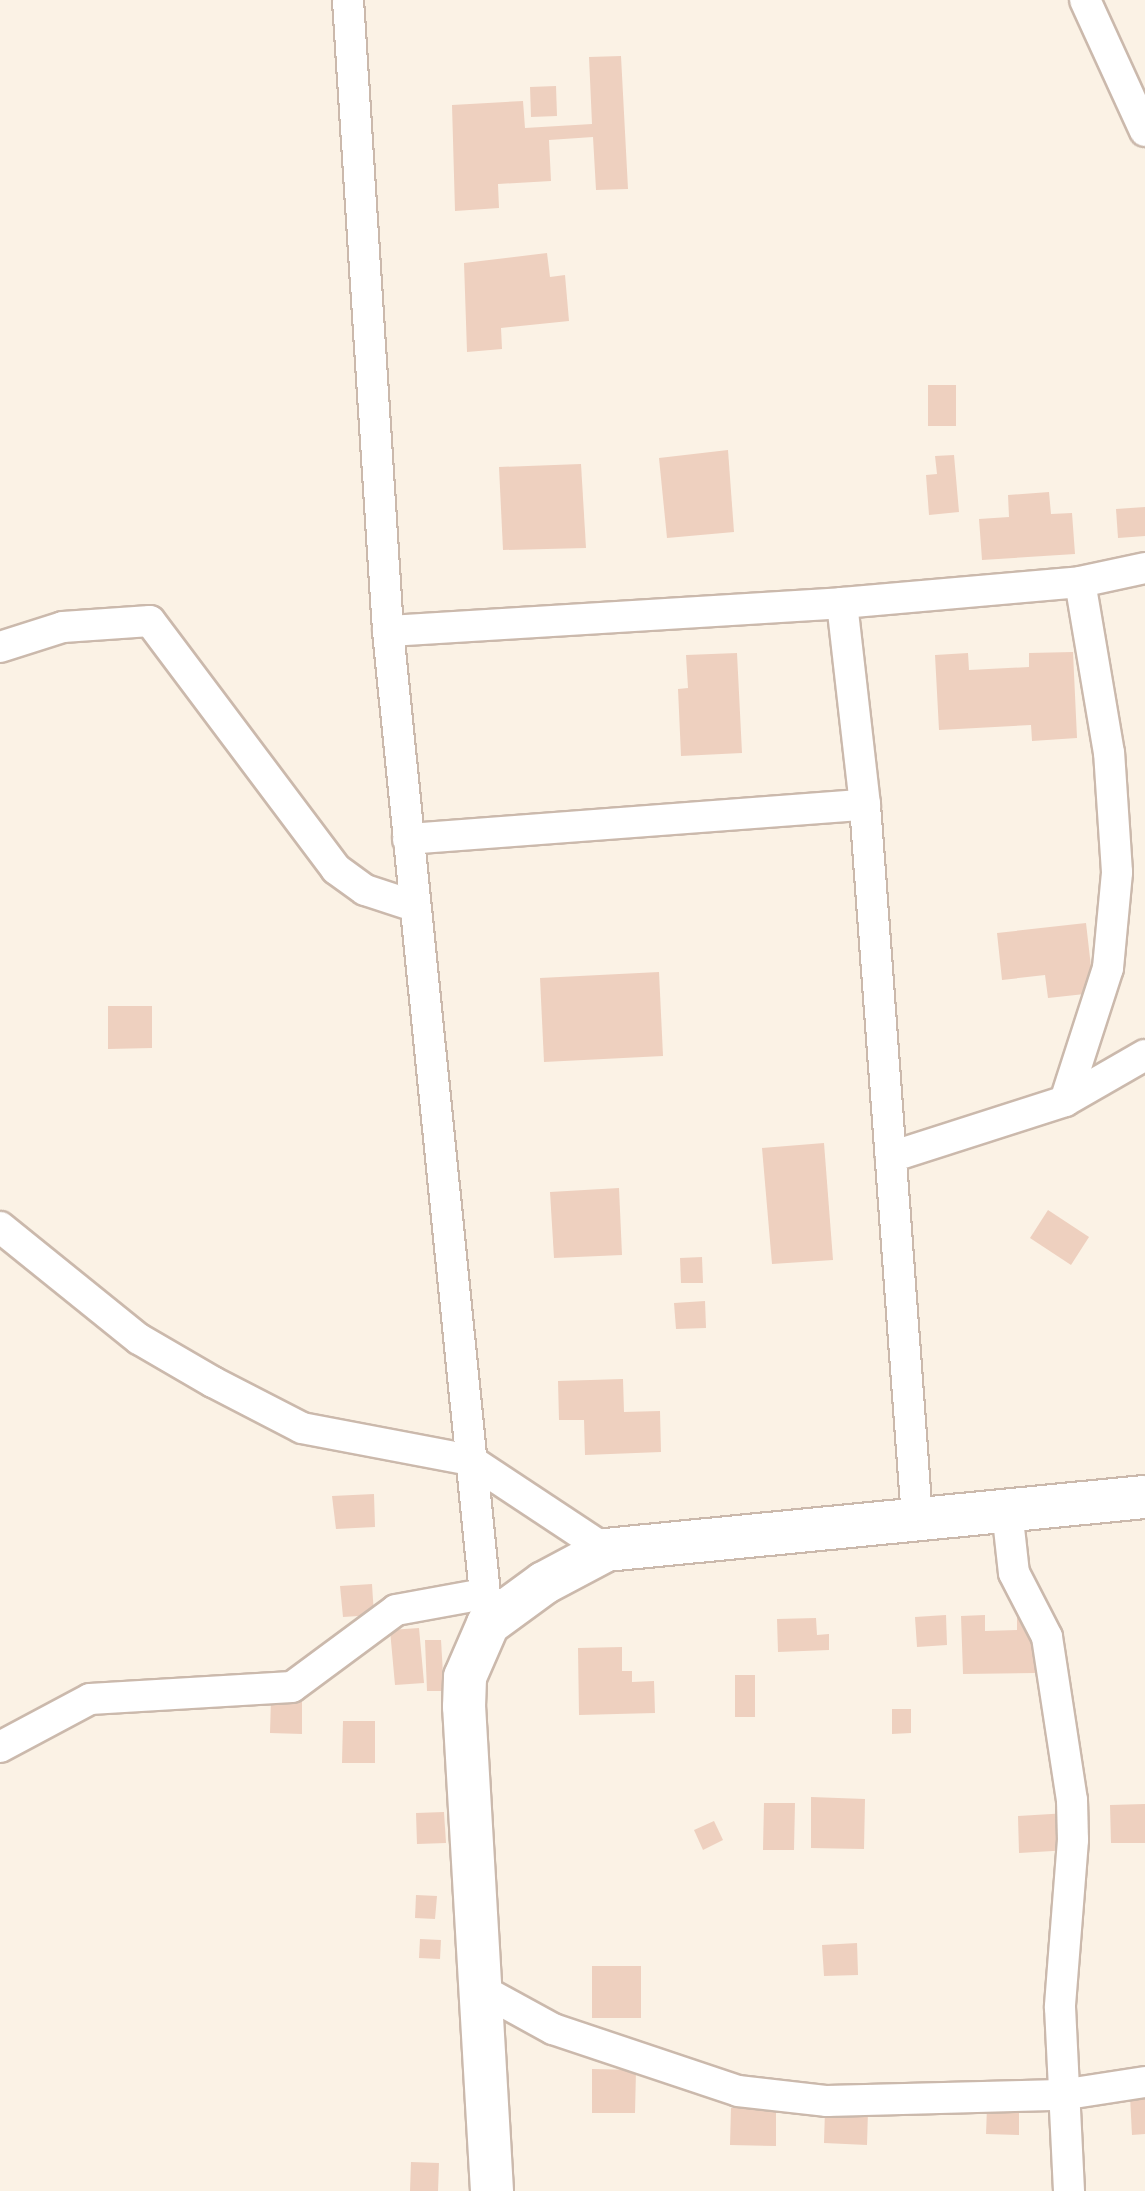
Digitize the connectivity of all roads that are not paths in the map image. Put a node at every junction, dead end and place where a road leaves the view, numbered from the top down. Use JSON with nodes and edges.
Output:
{"nodes":[{"id":1,"x":348,"y":0,"type":"edge"},
{"id":2,"x":1085,"y":0,"type":"edge"},
{"id":3,"x":1145,"y":131,"type":"edge"},
{"id":4,"x":1145,"y":568,"type":"edge"},
{"id":5,"x":1080,"y":582,"type":"junction"},
{"id":6,"x":842,"y":603,"type":"junction"},
{"id":7,"x":388,"y":631,"type":"junction"},
{"id":8,"x":0,"y":647,"type":"edge"},
{"id":9,"x":865,"y":805,"type":"junction"},
{"id":10,"x":408,"y":839,"type":"junction"},
{"id":11,"x":414,"y":906,"type":"junction"},
{"id":12,"x":1145,"y":1055,"type":"edge"},
{"id":13,"x":1065,"y":1101,"type":"junction"},
{"id":14,"x":891,"y":1157,"type":"junction"},
{"id":15,"x":0,"y":1227,"type":"edge"},
{"id":16,"x":470,"y":1460,"type":"junction"},
{"id":17,"x":1145,"y":1497,"type":"edge"},
{"id":18,"x":1007,"y":1510,"type":"junction"},
{"id":19,"x":917,"y":1518,"type":"junction"},
{"id":20,"x":606,"y":1550,"type":"junction"},
{"id":21,"x":486,"y":1609,"type":"junction"},
{"id":22,"x":0,"y":1747,"type":"edge"},
{"id":23,"x":482,"y":1990,"type":"junction"},
{"id":24,"x":1145,"y":2082,"type":"edge"},
{"id":25,"x":1061,"y":2095,"type":"junction"},
{"id":26,"x":492,"y":2191,"type":"edge"},
{"id":27,"x":1069,"y":2191,"type":"edge"}],
"edges":[{"from":1,"to":7,"type":"street"},
{"from":2,"to":3,"type":"street"},
{"from":4,"to":5,"type":"street"},
{"from":5,"to":6,"type":"street"},
{"from":5,"to":13,"type":"street"},
{"from":6,"to":7,"type":"street"},
{"from":6,"to":9,"type":"street"},
{"from":7,"to":10,"type":"street"},
{"from":8,"to":11,"type":"street"},
{"from":9,"to":10,"type":"street"},
{"from":9,"to":14,"type":"street"},
{"from":10,"to":11,"type":"street"},
{"from":11,"to":16,"type":"street"},
{"from":12,"to":13,"type":"street"},
{"from":13,"to":14,"type":"street"},
{"from":14,"to":19,"type":"street"},
{"from":15,"to":16,"type":"street"},
{"from":16,"to":20,"type":"street"},
{"from":16,"to":21,"type":"street"},
{"from":17,"to":18,"type":"main road"},
{"from":18,"to":19,"type":"main road"},
{"from":18,"to":25,"type":"street"},
{"from":19,"to":20,"type":"main road"},
{"from":20,"to":21,"type":"main road"},
{"from":21,"to":22,"type":"street"},
{"from":21,"to":23,"type":"main road"},
{"from":23,"to":25,"type":"street"},
{"from":23,"to":26,"type":"main road"},
{"from":24,"to":25,"type":"street"},
{"from":25,"to":27,"type":"street"}]}
